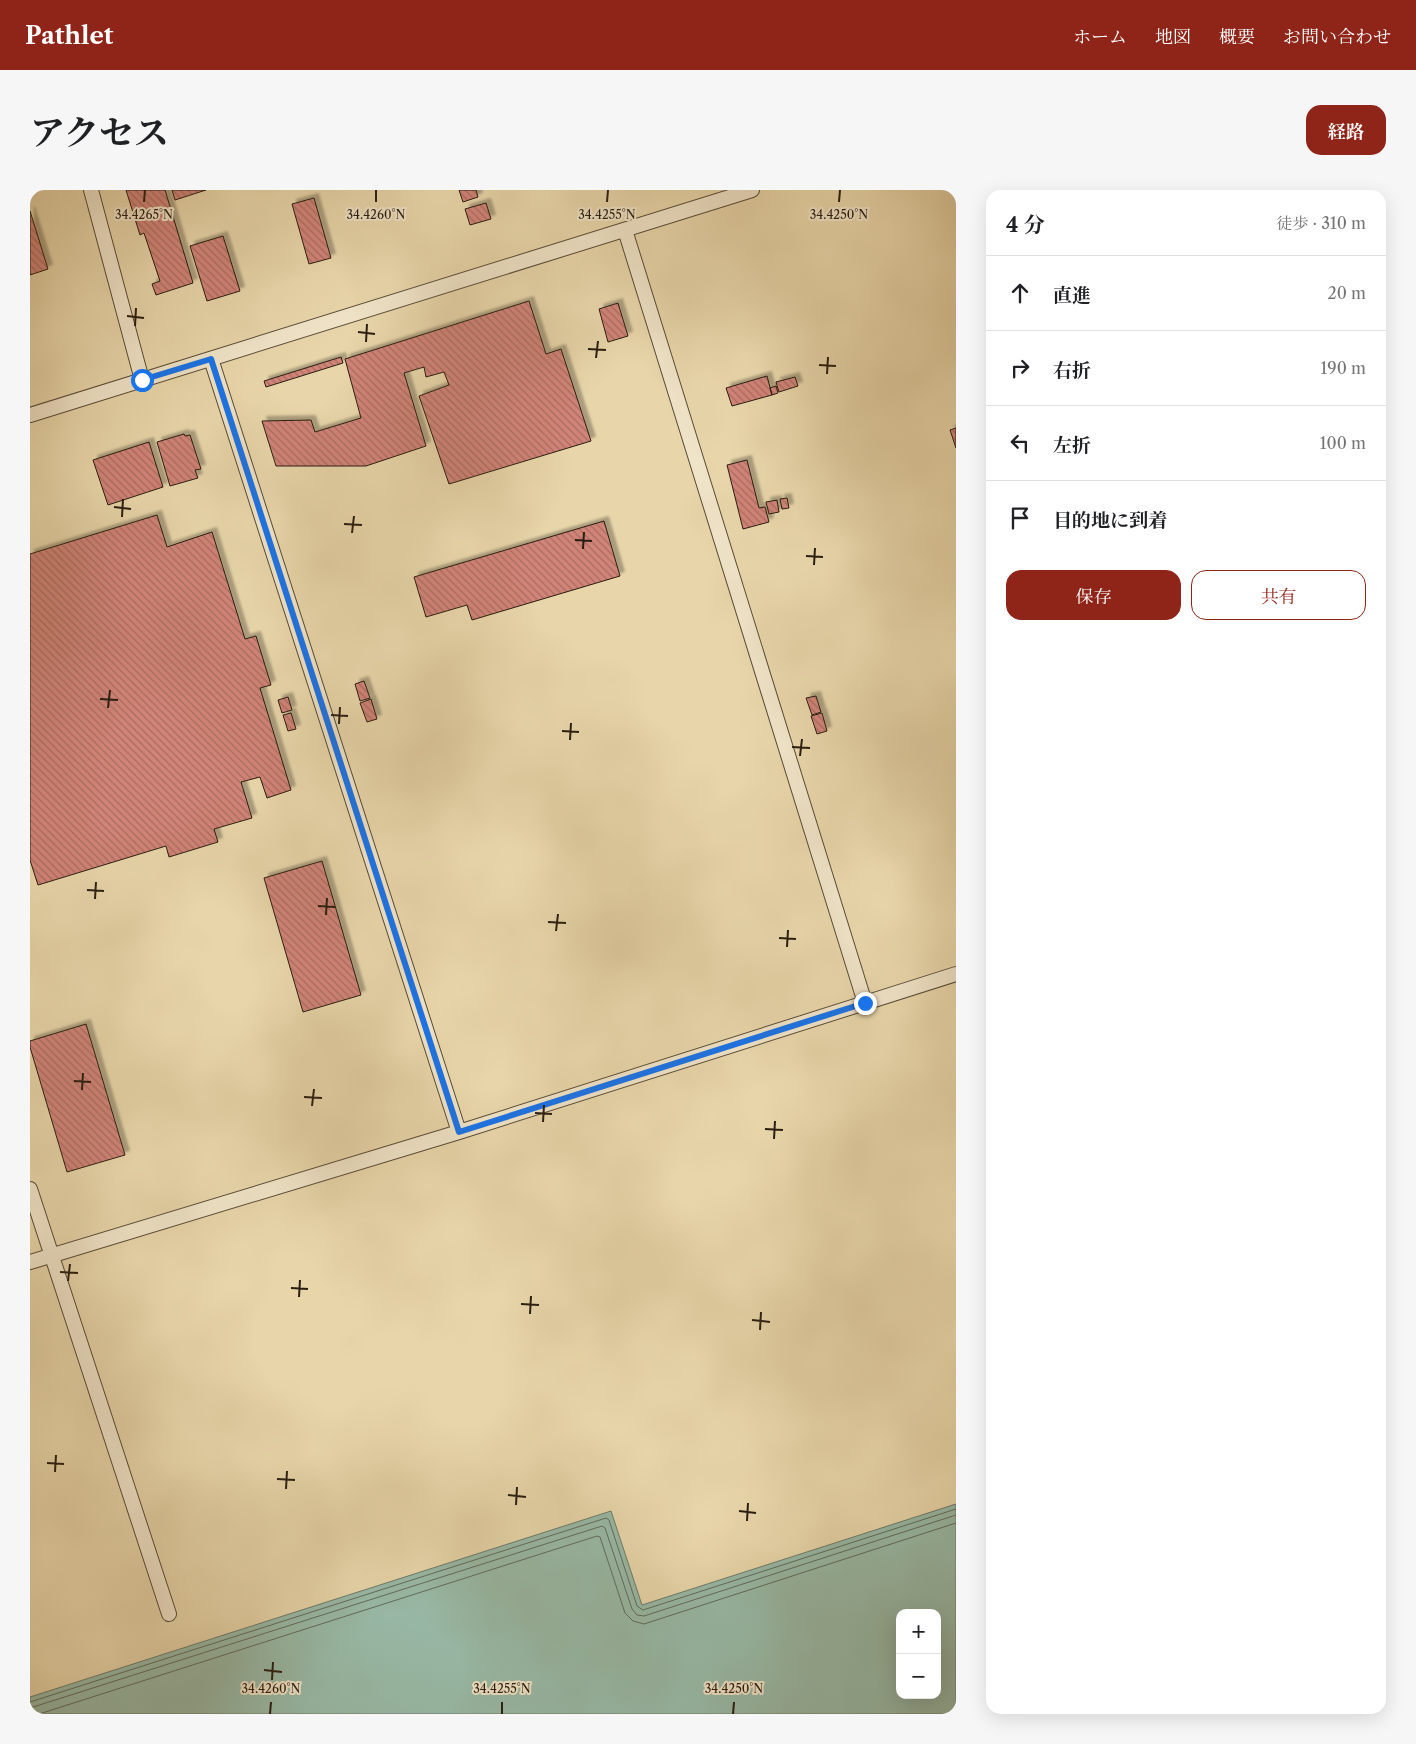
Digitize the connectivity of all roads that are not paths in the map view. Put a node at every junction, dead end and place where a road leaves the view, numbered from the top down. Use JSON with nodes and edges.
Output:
{"nodes":[{"id":1,"x":91,"y":190,"type":"edge"},
{"id":2,"x":752,"y":190,"type":"edge"},
{"id":3,"x":625,"y":230,"type":"junction"},
{"id":4,"x":211,"y":359,"type":"junction"},
{"id":5,"x":142,"y":380,"type":"junction"},
{"id":6,"x":30,"y":416,"type":"edge"},
{"id":7,"x":956,"y":974,"type":"edge"},
{"id":8,"x":865,"y":1003,"type":"junction"},
{"id":9,"x":459,"y":1132,"type":"junction"},
{"id":10,"x":30,"y":1189,"type":"edge"},
{"id":11,"x":52,"y":1255,"type":"junction"},
{"id":12,"x":30,"y":1262,"type":"edge"},
{"id":13,"x":169,"y":1614,"type":"dead end"}],
"edges":[{"from":1,"to":5,"type":"lane"},
{"from":2,"to":3,"type":"lane"},
{"from":3,"to":4,"type":"lane"},
{"from":3,"to":8,"type":"lane"},
{"from":4,"to":5,"type":"lane"},
{"from":4,"to":9,"type":"lane"},
{"from":5,"to":6,"type":"lane"},
{"from":7,"to":8,"type":"lane"},
{"from":8,"to":9,"type":"lane"},
{"from":9,"to":11,"type":"lane"},
{"from":10,"to":11,"type":"lane"},
{"from":11,"to":12,"type":"lane"},
{"from":11,"to":13,"type":"lane"}]}
